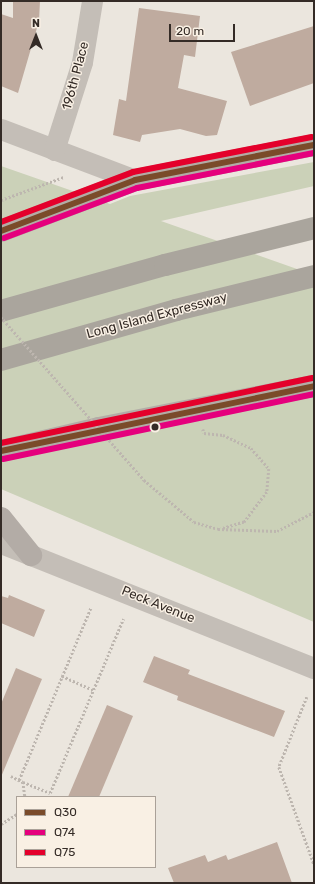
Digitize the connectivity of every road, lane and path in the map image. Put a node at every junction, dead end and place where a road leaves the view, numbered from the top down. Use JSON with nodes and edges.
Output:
{"nodes":[{"id":1,"x":92,"y":1,"type":"edge"},
{"id":2,"x":1,"y":129,"type":"edge"},
{"id":3,"x":314,"y":145,"type":"edge"},
{"id":4,"x":54,"y":150,"type":"junction"},
{"id":5,"x":72,"y":174,"type":"dead end"},
{"id":6,"x":135,"y":180,"type":"junction"},
{"id":7,"x":1,"y":200,"type":"edge"},
{"id":8,"x":314,"y":228,"type":"edge"},
{"id":9,"x":1,"y":231,"type":"edge"},
{"id":10,"x":314,"y":276,"type":"edge"},
{"id":11,"x":1,"y":311,"type":"edge"},
{"id":12,"x":1,"y":317,"type":"edge"},
{"id":13,"x":1,"y":360,"type":"edge"},
{"id":14,"x":314,"y":386,"type":"edge"},
{"id":15,"x":198,"y":408,"type":"junction"},
{"id":16,"x":2,"y":452,"type":"edge"},
{"id":17,"x":314,"y":512,"type":"edge"},
{"id":18,"x":1,"y":518,"type":"edge"},
{"id":19,"x":218,"y":529,"type":"junction"},
{"id":20,"x":1,"y":543,"type":"edge"},
{"id":21,"x":32,"y":555,"type":"junction"},
{"id":22,"x":91,"y":606,"type":"dead end"},
{"id":23,"x":123,"y":619,"type":"dead end"},
{"id":24,"x":314,"y":668,"type":"edge"},
{"id":25,"x":62,"y":676,"type":"junction"},
{"id":26,"x":93,"y":690,"type":"junction"},
{"id":27,"x":307,"y":697,"type":"dead end"},
{"id":28,"x":11,"y":776,"type":"dead end"},
{"id":29,"x":21,"y":781,"type":"junction"},
{"id":30,"x":25,"y":796,"type":"edge"},
{"id":31,"x":16,"y":815,"type":"edge"},
{"id":32,"x":1,"y":824,"type":"edge"},
{"id":33,"x":314,"y":864,"type":"edge"}],
"edges":[{"from":1,"to":4,"type":"street","name":"196th Place"},
{"from":2,"to":4,"type":"street"},
{"from":3,"to":6,"type":"main road"},
{"from":4,"to":6,"type":"street"},
{"from":5,"to":7,"type":"path"},
{"from":6,"to":9,"type":"main road"},
{"from":8,"to":11,"type":"highway"},
{"from":10,"to":13,"type":"highway","name":"Long Island Expressway"},
{"from":12,"to":19,"type":"path","bridge":true},
{"from":14,"to":15,"type":"main road"},
{"from":15,"to":16,"type":"main road"},
{"from":15,"to":19,"type":"path"},
{"from":17,"to":19,"type":"path"},
{"from":18,"to":21,"type":"main road"},
{"from":20,"to":21,"type":"street","name":"Peck Avenue"},
{"from":21,"to":24,"type":"street","name":"Peck Avenue"},
{"from":22,"to":25,"type":"path"},
{"from":23,"to":26,"type":"path"},
{"from":25,"to":26,"type":"path"},
{"from":25,"to":29,"type":"path"},
{"from":26,"to":29,"type":"path"},
{"from":27,"to":33,"type":"path"},
{"from":28,"to":29,"type":"path"},
{"from":29,"to":30,"type":"path"},
{"from":31,"to":32,"type":"path"}]}
